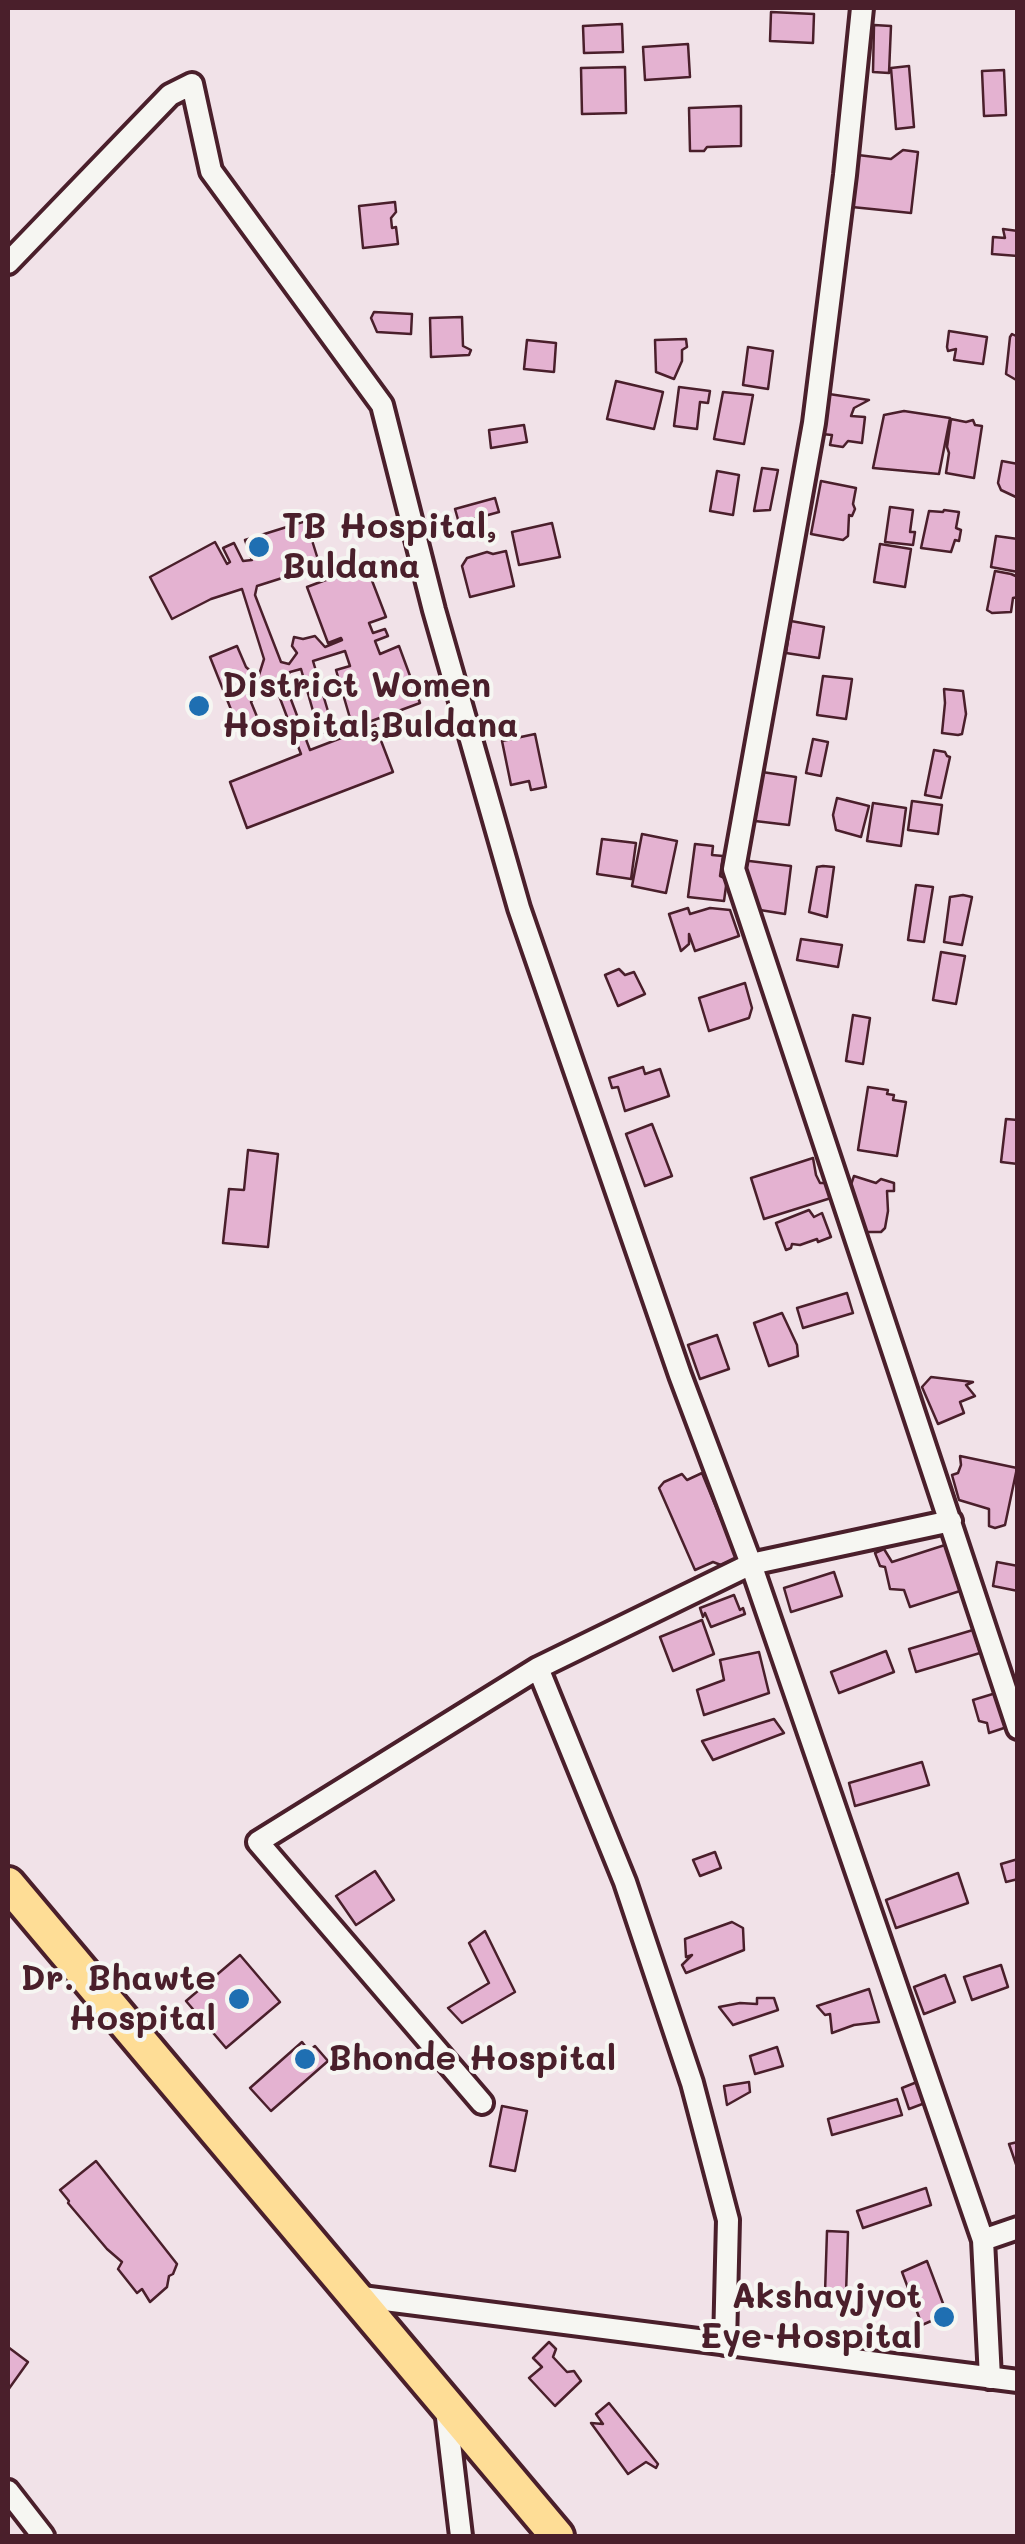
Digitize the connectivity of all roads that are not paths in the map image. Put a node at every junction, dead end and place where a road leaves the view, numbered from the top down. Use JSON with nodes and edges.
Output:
{"nodes":[{"id":1,"x":862,"y":8,"type":"edge"},
{"id":2,"x":8,"y":263,"type":"edge"},
{"id":3,"x":951,"y":1521,"type":"junction"},
{"id":4,"x":751,"y":1564,"type":"junction"},
{"id":5,"x":538,"y":1668,"type":"junction"},
{"id":6,"x":1018,"y":1728,"type":"edge"},
{"id":7,"x":8,"y":1884,"type":"edge"},
{"id":8,"x":482,"y":2104,"type":"dead end"},
{"id":9,"x":1018,"y":2228,"type":"edge"},
{"id":10,"x":983,"y":2240,"type":"junction"},
{"id":11,"x":354,"y":2296,"type":"junction"},
{"id":12,"x":725,"y":2344,"type":"junction"},
{"id":13,"x":990,"y":2378,"type":"junction"},
{"id":14,"x":1018,"y":2382,"type":"edge"},
{"id":15,"x":446,"y":2405,"type":"junction"},
{"id":16,"x":8,"y":2491,"type":"edge"},
{"id":17,"x":43,"y":2536,"type":"edge"},
{"id":18,"x":461,"y":2536,"type":"edge"},
{"id":19,"x":556,"y":2536,"type":"edge"}],
"edges":[{"from":1,"to":3,"type":"street"},
{"from":2,"to":4,"type":"street"},
{"from":3,"to":4,"type":"street"},
{"from":3,"to":6,"type":"street"},
{"from":4,"to":5,"type":"street"},
{"from":4,"to":10,"type":"street"},
{"from":5,"to":8,"type":"street"},
{"from":5,"to":12,"type":"street"},
{"from":7,"to":11,"type":"main road"},
{"from":9,"to":10,"type":"street"},
{"from":10,"to":13,"type":"street"},
{"from":11,"to":12,"type":"street"},
{"from":11,"to":15,"type":"main road"},
{"from":12,"to":13,"type":"street"},
{"from":13,"to":14,"type":"street"},
{"from":15,"to":18,"type":"street"},
{"from":15,"to":19,"type":"main road"},
{"from":16,"to":17,"type":"street"}]}
